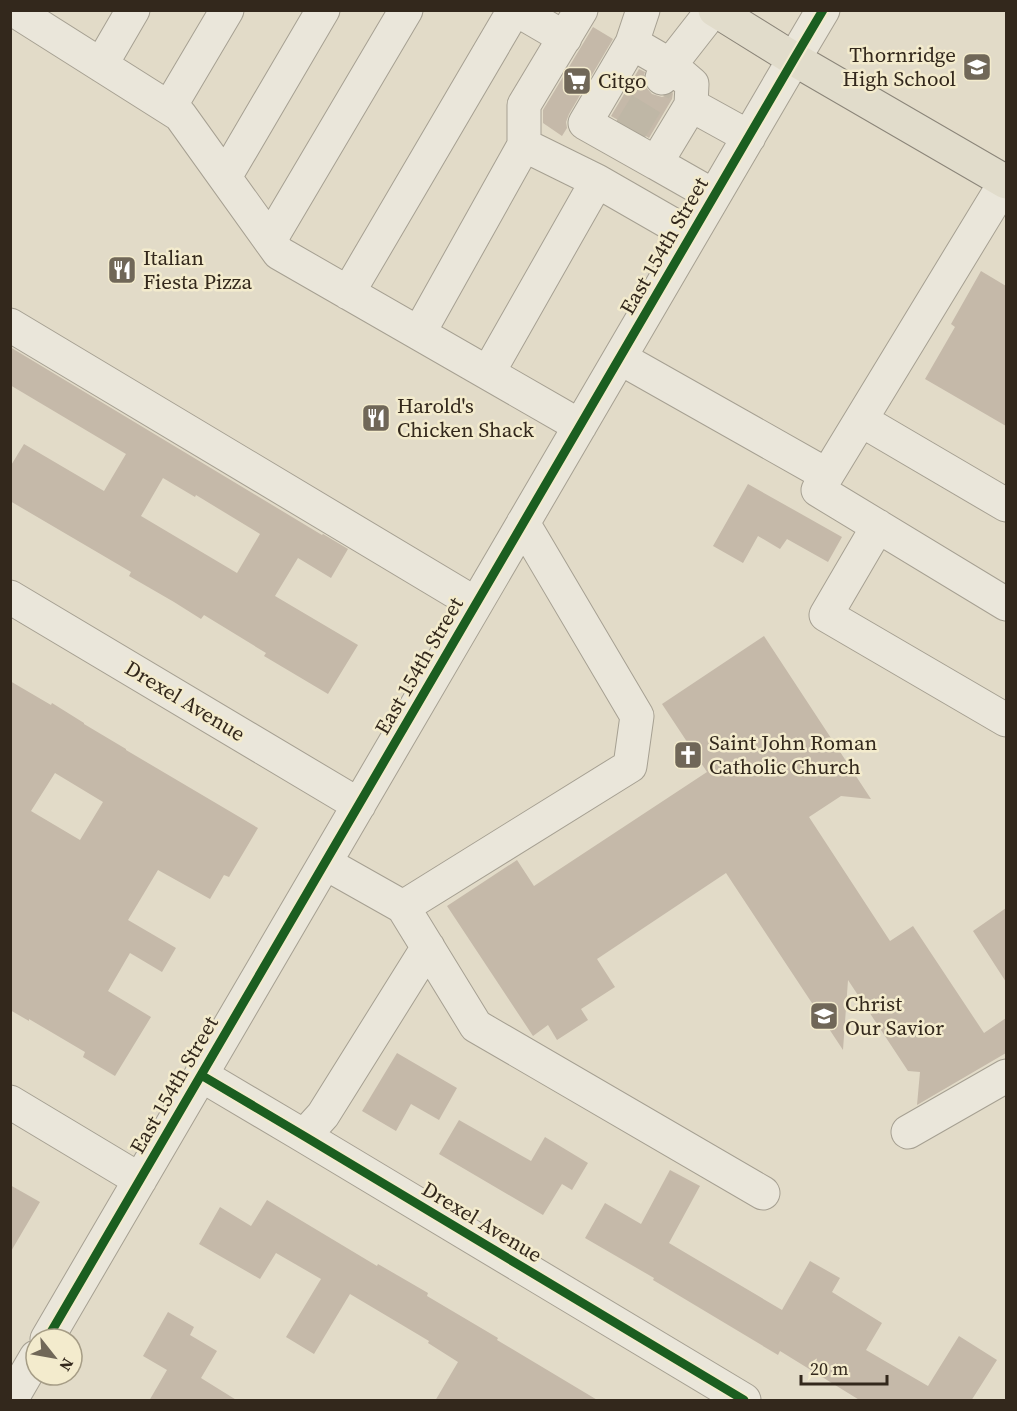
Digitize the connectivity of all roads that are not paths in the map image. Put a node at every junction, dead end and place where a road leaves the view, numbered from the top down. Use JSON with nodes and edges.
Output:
{"nodes":[{"id":1,"x":134,"y":10,"type":"edge"},
{"id":2,"x":227,"y":10,"type":"edge"},
{"id":3,"x":324,"y":10,"type":"edge"},
{"id":4,"x":406,"y":10,"type":"edge"},
{"id":5,"x":515,"y":10,"type":"edge"},
{"id":6,"x":581,"y":10,"type":"edge"},
{"id":7,"x":643,"y":10,"type":"edge"},
{"id":8,"x":714,"y":10,"type":"edge"},
{"id":9,"x":824,"y":10,"type":"edge"},
{"id":10,"x":28,"y":14,"type":"edge"},
{"id":11,"x":565,"y":38,"type":"junction"},
{"id":12,"x":632,"y":43,"type":"junction"},
{"id":13,"x":794,"y":59,"type":"junction"},
{"id":14,"x":101,"y":65,"type":"junction"},
{"id":15,"x":666,"y":72,"type":"junction"},
{"id":16,"x":691,"y":105,"type":"junction"},
{"id":17,"x":169,"y":108,"type":"junction"},
{"id":18,"x":749,"y":137,"type":"junction"},
{"id":19,"x":524,"y":145,"type":"junction"},
{"id":20,"x":656,"y":163,"type":"junction"},
{"id":21,"x":225,"y":177,"type":"junction"},
{"id":22,"x":597,"y":181,"type":"junction"},
{"id":23,"x":1006,"y":181,"type":"edge"},
{"id":24,"x":714,"y":196,"type":"junction"},
{"id":25,"x":692,"y":235,"type":"junction"},
{"id":26,"x":270,"y":240,"type":"junction"},
{"id":27,"x":348,"y":293,"type":"junction"},
{"id":28,"x":10,"y":325,"type":"edge"},
{"id":29,"x":419,"y":333,"type":"junction"},
{"id":30,"x":620,"y":358,"type":"junction"},
{"id":31,"x":488,"y":373,"type":"junction"},
{"id":32,"x":861,"y":420,"type":"junction"},
{"id":33,"x":580,"y":426,"type":"junction"},
{"id":34,"x":827,"y":475,"type":"junction"},
{"id":35,"x":1006,"y":505,"type":"edge"},
{"id":36,"x":523,"y":523,"type":"junction"},
{"id":37,"x":878,"y":526,"type":"junction"},
{"id":38,"x":10,"y":597,"type":"edge"},
{"id":39,"x":476,"y":604,"type":"junction"},
{"id":40,"x":1006,"y":604,"type":"edge"},
{"id":41,"x":1006,"y":720,"type":"edge"},
{"id":42,"x":359,"y":804,"type":"junction"},
{"id":43,"x":325,"y":863,"type":"junction"},
{"id":44,"x":403,"y":907,"type":"junction"},
{"id":45,"x":428,"y":947,"type":"junction"},
{"id":46,"x":201,"y":1075,"type":"junction"},
{"id":47,"x":1006,"y":1076,"type":"edge"},
{"id":48,"x":10,"y":1102,"type":"edge"},
{"id":49,"x":908,"y":1132,"type":"dead end"},
{"id":50,"x":304,"y":1136,"type":"junction"},
{"id":51,"x":140,"y":1180,"type":"junction"},
{"id":52,"x":763,"y":1193,"type":"dead end"},
{"id":53,"x":54,"y":1327,"type":"edge"},
{"id":54,"x":744,"y":1401,"type":"edge"}],
"edges":[{"from":1,"to":14,"type":"street"},
{"from":2,"to":17,"type":"street"},
{"from":3,"to":21,"type":"street"},
{"from":4,"to":26,"type":"street"},
{"from":5,"to":11,"type":"street"},
{"from":5,"to":27,"type":"street"},
{"from":6,"to":11,"type":"street"},
{"from":7,"to":12,"type":"street"},
{"from":8,"to":13,"type":"main road"},
{"from":8,"to":15,"type":"street"},
{"from":9,"to":13,"type":"street","name":"East 154th Street"},
{"from":10,"to":14,"type":"street"},
{"from":11,"to":19,"type":"street"},
{"from":12,"to":15,"type":"street"},
{"from":12,"to":20,"type":"street"},
{"from":13,"to":18,"type":"street","name":"East 154th Street"},
{"from":13,"to":23,"type":"main road"},
{"from":14,"to":17,"type":"street"},
{"from":15,"to":16,"type":"street"},
{"from":16,"to":18,"type":"street"},
{"from":16,"to":20,"type":"street"},
{"from":17,"to":21,"type":"street"},
{"from":18,"to":24,"type":"street","name":"East 154th Street"},
{"from":19,"to":22,"type":"street"},
{"from":19,"to":29,"type":"street"},
{"from":20,"to":24,"type":"street"},
{"from":21,"to":26,"type":"street"},
{"from":22,"to":25,"type":"street"},
{"from":22,"to":31,"type":"street"},
{"from":23,"to":32,"type":"street"},
{"from":24,"to":25,"type":"street","name":"East 154th Street"},
{"from":25,"to":30,"type":"street","name":"East 154th Street"},
{"from":26,"to":27,"type":"street"},
{"from":27,"to":29,"type":"street"},
{"from":28,"to":39,"type":"street"},
{"from":29,"to":31,"type":"street"},
{"from":30,"to":33,"type":"street","name":"East 154th Street"},
{"from":30,"to":34,"type":"street"},
{"from":31,"to":33,"type":"street"},
{"from":32,"to":34,"type":"street"},
{"from":32,"to":35,"type":"street"},
{"from":33,"to":36,"type":"street","name":"East 154th Street"},
{"from":34,"to":37,"type":"street"},
{"from":36,"to":39,"type":"street","name":"East 154th Street"},
{"from":36,"to":44,"type":"street"},
{"from":37,"to":40,"type":"street"},
{"from":37,"to":41,"type":"street"},
{"from":38,"to":42,"type":"street","name":"Drexel Avenue"},
{"from":39,"to":42,"type":"street","name":"East 154th Street"},
{"from":42,"to":43,"type":"street","name":"East 154th Street"},
{"from":43,"to":44,"type":"street"},
{"from":43,"to":46,"type":"street","name":"East 154th Street"},
{"from":44,"to":45,"type":"street"},
{"from":45,"to":50,"type":"street"},
{"from":45,"to":52,"type":"street"},
{"from":46,"to":50,"type":"street","name":"Drexel Avenue"},
{"from":46,"to":51,"type":"street","name":"East 154th Street"},
{"from":47,"to":49,"type":"street"},
{"from":48,"to":51,"type":"street"},
{"from":50,"to":54,"type":"street","name":"Drexel Avenue"},
{"from":51,"to":53,"type":"street","name":"East 154th Street"}]}
